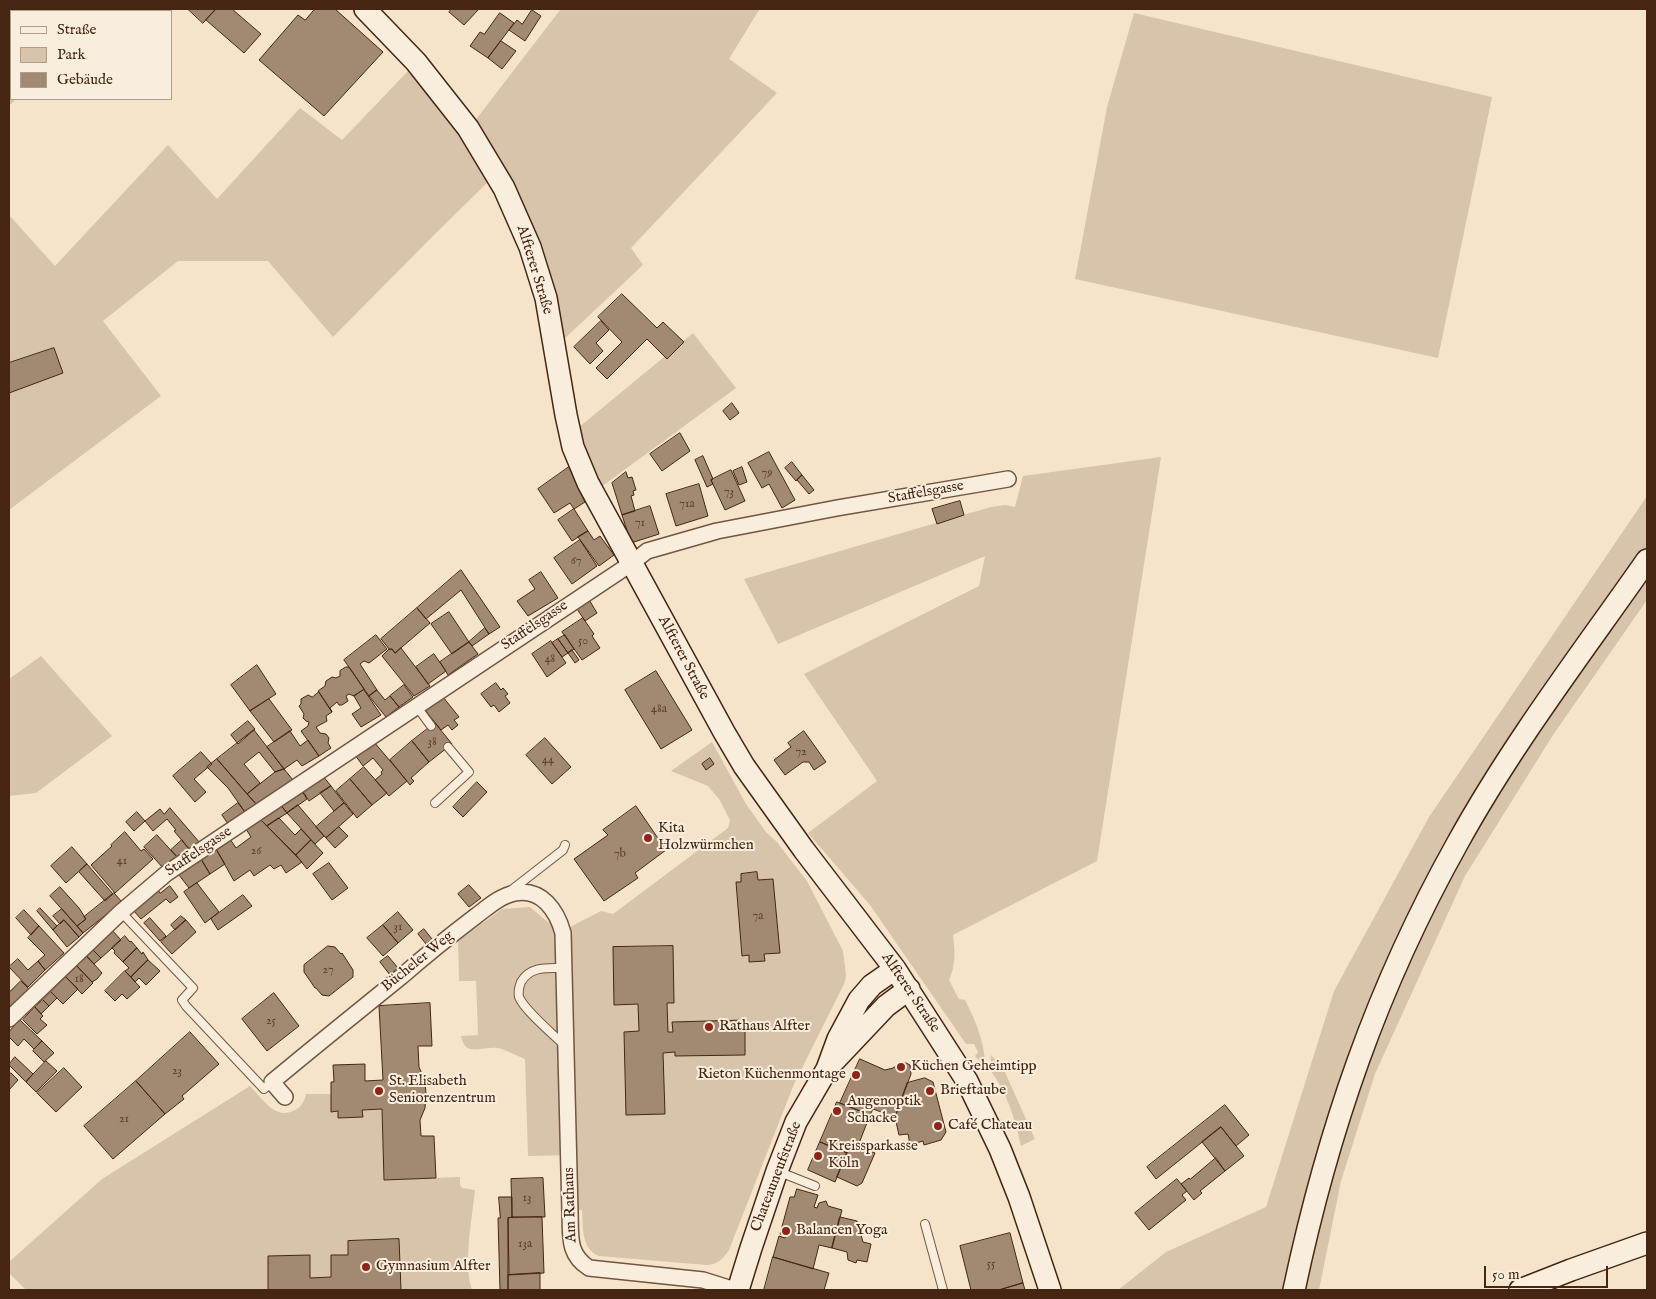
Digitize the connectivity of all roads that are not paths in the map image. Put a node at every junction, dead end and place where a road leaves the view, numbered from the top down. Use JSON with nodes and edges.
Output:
{"nodes":[{"id":1,"x":365,"y":9,"type":"edge"},
{"id":2,"x":1008,"y":479,"type":"dead end"},
{"id":3,"x":1647,"y":560,"type":"edge"},
{"id":4,"x":632,"y":563,"type":"junction"},
{"id":5,"x":417,"y":707,"type":"junction"},
{"id":6,"x":431,"y":726,"type":"dead end"},
{"id":7,"x":448,"y":747,"type":"dead end"},
{"id":8,"x":434,"y":803,"type":"dead end"},
{"id":9,"x":565,"y":846,"type":"dead end"},
{"id":10,"x":500,"y":899,"type":"junction"},
{"id":11,"x":121,"y":912,"type":"junction"},
{"id":12,"x":563,"y":968,"type":"junction"},
{"id":13,"x":895,"y":969,"type":"junction"},
{"id":14,"x":909,"y":989,"type":"junction"},
{"id":15,"x":9,"y":1019,"type":"edge"},
{"id":16,"x":565,"y":1047,"type":"junction"},
{"id":17,"x":827,"y":1069,"type":"junction"},
{"id":18,"x":272,"y":1082,"type":"junction"},
{"id":19,"x":285,"y":1097,"type":"dead end"},
{"id":20,"x":777,"y":1171,"type":"junction"},
{"id":21,"x":815,"y":1186,"type":"dead end"},
{"id":22,"x":925,"y":1224,"type":"dead end"},
{"id":23,"x":1647,"y":1243,"type":"edge"},
{"id":24,"x":737,"y":1290,"type":"edge"},
{"id":25,"x":943,"y":1290,"type":"edge"},
{"id":26,"x":1050,"y":1290,"type":"edge"},
{"id":27,"x":1294,"y":1290,"type":"edge"},
{"id":28,"x":1520,"y":1290,"type":"edge"}],
"edges":[{"from":1,"to":4,"type":"street","name":"Alfterer Straße"},
{"from":2,"to":4,"type":"street","name":"Staffelsgasse"},
{"from":3,"to":27,"type":"street"},
{"from":4,"to":5,"type":"street","name":"Staffelsgasse"},
{"from":4,"to":13,"type":"street","name":"Alfterer Straße"},
{"from":5,"to":6,"type":"lane"},
{"from":5,"to":11,"type":"street","name":"Staffelsgasse"},
{"from":7,"to":8,"type":"lane"},
{"from":9,"to":10,"type":"lane","name":"Bücheler Weg"},
{"from":10,"to":12,"type":"street","name":"Am Rathaus"},
{"from":10,"to":18,"type":"street","name":"Bücheler Weg"},
{"from":11,"to":15,"type":"street","name":"Staffelsgasse"},
{"from":11,"to":18,"type":"lane"},
{"from":12,"to":16,"type":"street","name":"Am Rathaus"},
{"from":12,"to":16,"type":"lane"},
{"from":13,"to":14,"type":"street","name":"Alfterer Straße"},
{"from":13,"to":17,"type":"street","name":"Chateauneufstraße"},
{"from":14,"to":17,"type":"street","name":"Chateauneufstraße"},
{"from":14,"to":26,"type":"street","name":"Alfterer Straße"},
{"from":16,"to":24,"type":"street","name":"Am Rathaus"},
{"from":17,"to":20,"type":"street","name":"Chateauneufstraße"},
{"from":18,"to":19,"type":"street"},
{"from":20,"to":21,"type":"lane"},
{"from":20,"to":24,"type":"street","name":"Chateauneufstraße"},
{"from":22,"to":25,"type":"lane"},
{"from":23,"to":28,"type":"street"}]}
